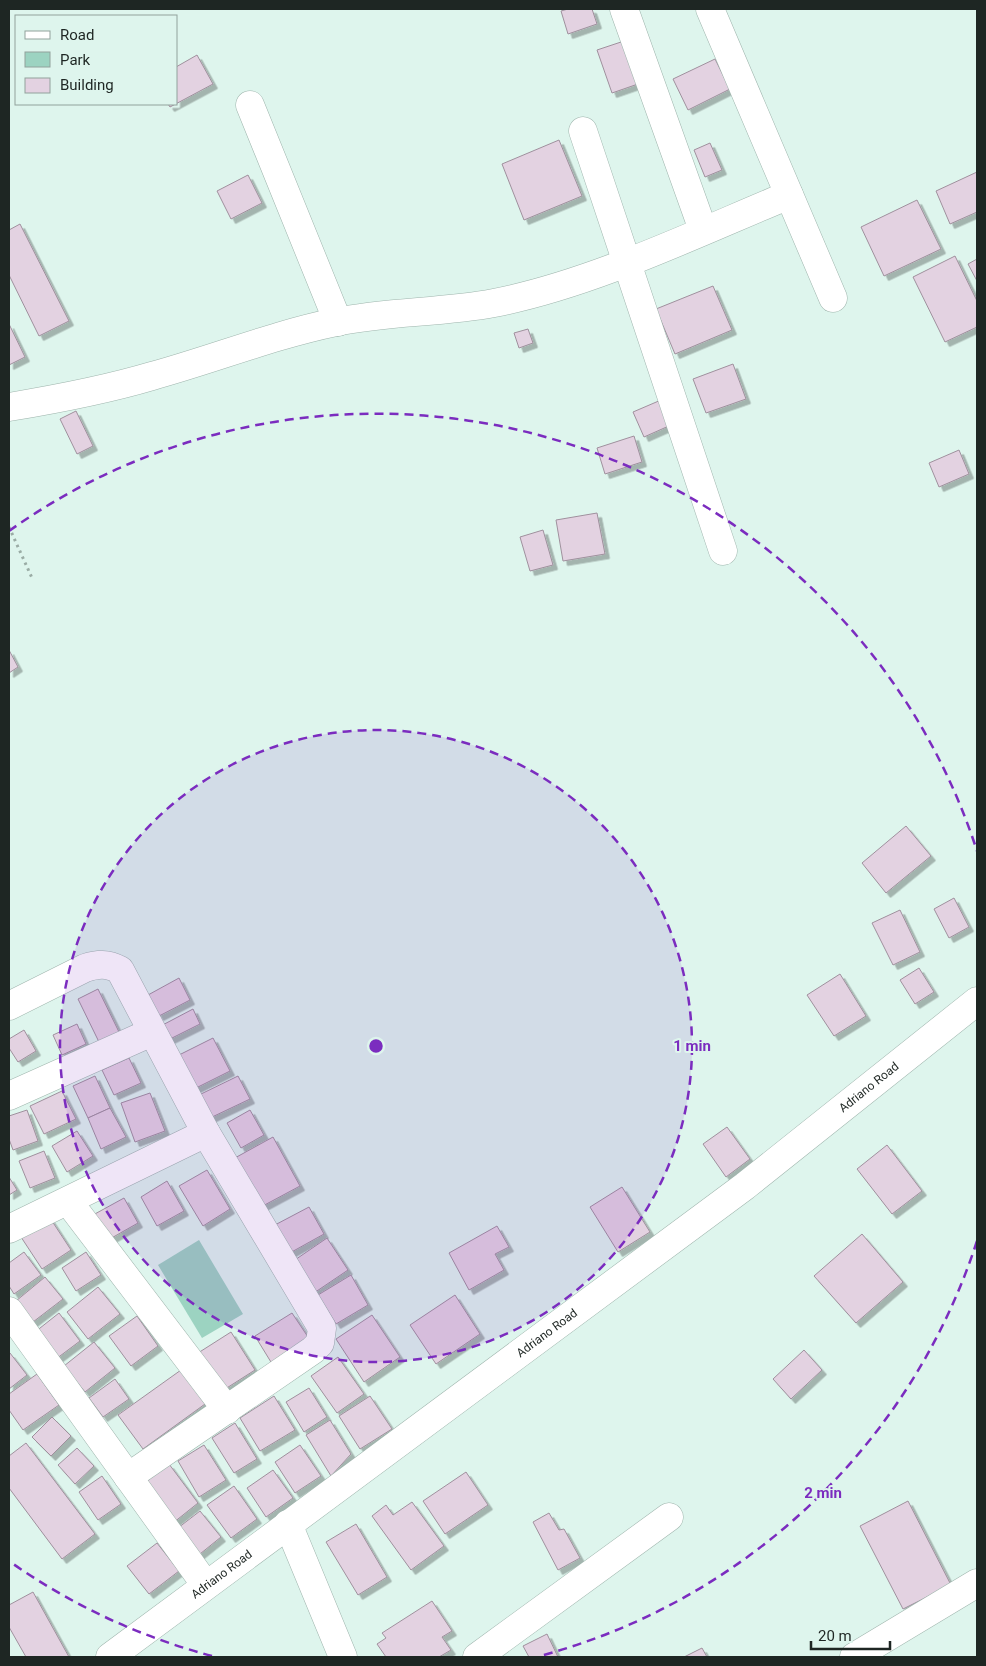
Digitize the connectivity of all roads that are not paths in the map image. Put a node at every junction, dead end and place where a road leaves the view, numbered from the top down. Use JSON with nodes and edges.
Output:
{"nodes":[{"id":1,"x":624,"y":9,"type":"edge"},
{"id":2,"x":710,"y":9,"type":"edge"},
{"id":3,"x":250,"y":105,"type":"dead end"},
{"id":4,"x":582,"y":131,"type":"dead end"},
{"id":5,"x":789,"y":195,"type":"junction"},
{"id":6,"x":703,"y":230,"type":"junction"},
{"id":7,"x":626,"y":261,"type":"junction"},
{"id":8,"x":832,"y":298,"type":"dead end"},
{"id":9,"x":338,"y":322,"type":"junction"},
{"id":10,"x":9,"y":407,"type":"edge"},
{"id":11,"x":723,"y":552,"type":"dead end"},
{"id":12,"x":977,"y":1001,"type":"edge"},
{"id":13,"x":9,"y":1006,"type":"edge"},
{"id":14,"x":152,"y":1032,"type":"junction"},
{"id":15,"x":9,"y":1096,"type":"edge"},
{"id":16,"x":206,"y":1133,"type":"junction"},
{"id":17,"x":68,"y":1201,"type":"junction"},
{"id":18,"x":9,"y":1229,"type":"edge"},
{"id":19,"x":9,"y":1311,"type":"edge"},
{"id":20,"x":227,"y":1410,"type":"junction"},
{"id":21,"x":128,"y":1477,"type":"junction"},
{"id":22,"x":669,"y":1517,"type":"dead end"},
{"id":23,"x":288,"y":1524,"type":"junction"},
{"id":24,"x":977,"y":1583,"type":"edge"},
{"id":25,"x":205,"y":1584,"type":"junction"},
{"id":26,"x":110,"y":1657,"type":"edge"},
{"id":27,"x":343,"y":1657,"type":"edge"},
{"id":28,"x":477,"y":1657,"type":"edge"},
{"id":29,"x":854,"y":1657,"type":"edge"}],
"edges":[{"from":1,"to":6,"type":"street"},
{"from":2,"to":5,"type":"street"},
{"from":3,"to":9,"type":"street"},
{"from":4,"to":7,"type":"street"},
{"from":5,"to":6,"type":"street"},
{"from":5,"to":8,"type":"street"},
{"from":6,"to":7,"type":"street"},
{"from":7,"to":9,"type":"street"},
{"from":7,"to":11,"type":"street"},
{"from":9,"to":10,"type":"street"},
{"from":12,"to":23,"type":"street","name":"Adriano Road"},
{"from":13,"to":14,"type":"street"},
{"from":14,"to":15,"type":"street"},
{"from":14,"to":16,"type":"street"},
{"from":16,"to":17,"type":"street"},
{"from":16,"to":20,"type":"street"},
{"from":17,"to":18,"type":"street"},
{"from":17,"to":20,"type":"street"},
{"from":19,"to":21,"type":"street"},
{"from":20,"to":21,"type":"street"},
{"from":21,"to":25,"type":"street"},
{"from":22,"to":28,"type":"street"},
{"from":23,"to":25,"type":"street","name":"Adriano Road"},
{"from":23,"to":27,"type":"street"},
{"from":24,"to":29,"type":"street"},
{"from":25,"to":26,"type":"street","name":"Adriano Road"}]}
